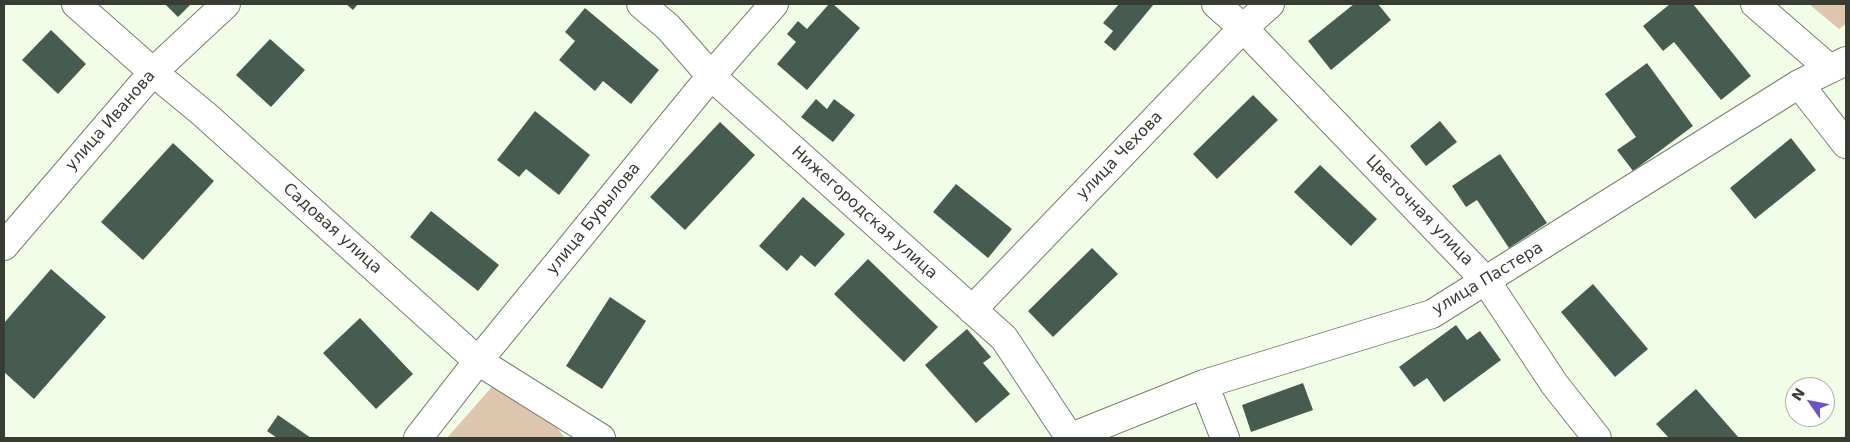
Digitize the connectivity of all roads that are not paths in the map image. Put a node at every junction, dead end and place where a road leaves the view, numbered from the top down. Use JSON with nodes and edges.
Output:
{"nodes":[{"id":1,"x":76,"y":4,"type":"edge"},
{"id":2,"x":226,"y":4,"type":"edge"},
{"id":3,"x":641,"y":4,"type":"edge"},
{"id":4,"x":774,"y":4,"type":"edge"},
{"id":5,"x":1216,"y":4,"type":"edge"},
{"id":6,"x":1270,"y":4,"type":"edge"},
{"id":7,"x":1755,"y":4,"type":"edge"},
{"id":8,"x":1243,"y":28,"type":"junction"},
{"id":9,"x":1838,"y":65,"type":"edge"},
{"id":10,"x":154,"y":72,"type":"junction"},
{"id":11,"x":711,"y":76,"type":"junction"},
{"id":12,"x":1798,"y":84,"type":"junction"},
{"id":13,"x":1846,"y":144,"type":"edge"},
{"id":14,"x":4,"y":246,"type":"edge"},
{"id":15,"x":1486,"y":281,"type":"junction"},
{"id":16,"x":972,"y":310,"type":"junction"},
{"id":17,"x":478,"y":361,"type":"junction"},
{"id":18,"x":1204,"y":384,"type":"junction"},
{"id":19,"x":418,"y":438,"type":"edge"},
{"id":20,"x":601,"y":438,"type":"edge"},
{"id":21,"x":1069,"y":438,"type":"edge"},
{"id":22,"x":1225,"y":438,"type":"edge"},
{"id":23,"x":1597,"y":438,"type":"edge"}],
"edges":[{"from":1,"to":10,"type":"street","name":"Садовая улица"},
{"from":2,"to":10,"type":"street","name":"улица Иванова"},
{"from":3,"to":11,"type":"street","name":"Нижегородская улица"},
{"from":4,"to":11,"type":"street","name":"улица Бурылова"},
{"from":5,"to":8,"type":"street","name":"Цветочная улица"},
{"from":6,"to":8,"type":"street","name":"улица Чехова"},
{"from":7,"to":9,"type":"street"},
{"from":8,"to":15,"type":"street","name":"Цветочная улица"},
{"from":8,"to":16,"type":"street","name":"улица Чехова"},
{"from":9,"to":12,"type":"street","name":"улица Пастера"},
{"from":10,"to":14,"type":"street","name":"улица Иванова"},
{"from":10,"to":17,"type":"street","name":"Садовая улица"},
{"from":11,"to":16,"type":"street","name":"Нижегородская улица"},
{"from":11,"to":17,"type":"street","name":"улица Бурылова"},
{"from":12,"to":13,"type":"street"},
{"from":12,"to":15,"type":"street","name":"улица Пастера"},
{"from":15,"to":18,"type":"street","name":"улица Пастера"},
{"from":15,"to":23,"type":"street","name":"Цветочная улица"},
{"from":16,"to":21,"type":"street","name":"Нижегородская улица"},
{"from":17,"to":19,"type":"street","name":"улица Бурылова"},
{"from":17,"to":20,"type":"street","name":"Садовая улица"},
{"from":18,"to":21,"type":"street","name":"улица Пастера"},
{"from":18,"to":22,"type":"street"}]}
